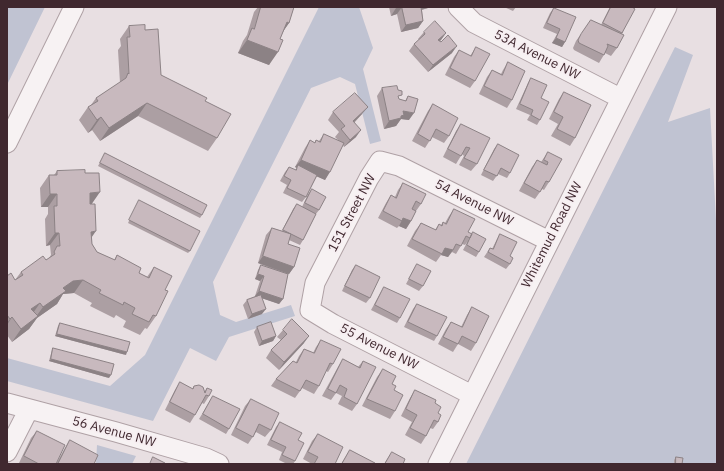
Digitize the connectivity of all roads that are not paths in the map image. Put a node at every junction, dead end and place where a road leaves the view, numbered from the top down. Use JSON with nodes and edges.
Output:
{"nodes":[{"id":1,"x":74,"y":7,"type":"edge"},
{"id":2,"x":458,"y":7,"type":"edge"},
{"id":3,"x":667,"y":7,"type":"edge"},
{"id":4,"x":620,"y":98,"type":"junction"},
{"id":5,"x":7,"y":143,"type":"edge"},
{"id":6,"x":399,"y":166,"type":"joint"},
{"id":7,"x":549,"y":241,"type":"junction"},
{"id":8,"x":315,"y":284,"type":"joint"},
{"id":9,"x":472,"y":395,"type":"junction"},
{"id":10,"x":7,"y":403,"type":"edge"},
{"id":11,"x":29,"y":409,"type":"junction"},
{"id":12,"x":7,"y":452,"type":"edge"},
{"id":13,"x":219,"y":464,"type":"edge"},
{"id":14,"x":438,"y":464,"type":"edge"}],
"edges":[{"from":1,"to":5,"type":"street"},
{"from":2,"to":4,"type":"street","name":"53A Avenue NW"},
{"from":3,"to":4,"type":"street","name":"Whitemud Road NW"},
{"from":4,"to":7,"type":"street","name":"Whitemud Road NW"},
{"from":6,"to":7,"type":"street","name":"54 Avenue NW"},
{"from":6,"to":8,"type":"street","name":"151 Street NW"},
{"from":7,"to":9,"type":"street","name":"Whitemud Road NW"},
{"from":8,"to":9,"type":"street","name":"55 Avenue NW"},
{"from":9,"to":14,"type":"street","name":"Whitemud Road NW"},
{"from":10,"to":11,"type":"street","name":"56 Avenue NW"},
{"from":11,"to":12,"type":"street"},
{"from":11,"to":13,"type":"street","name":"56 Avenue NW"}]}
